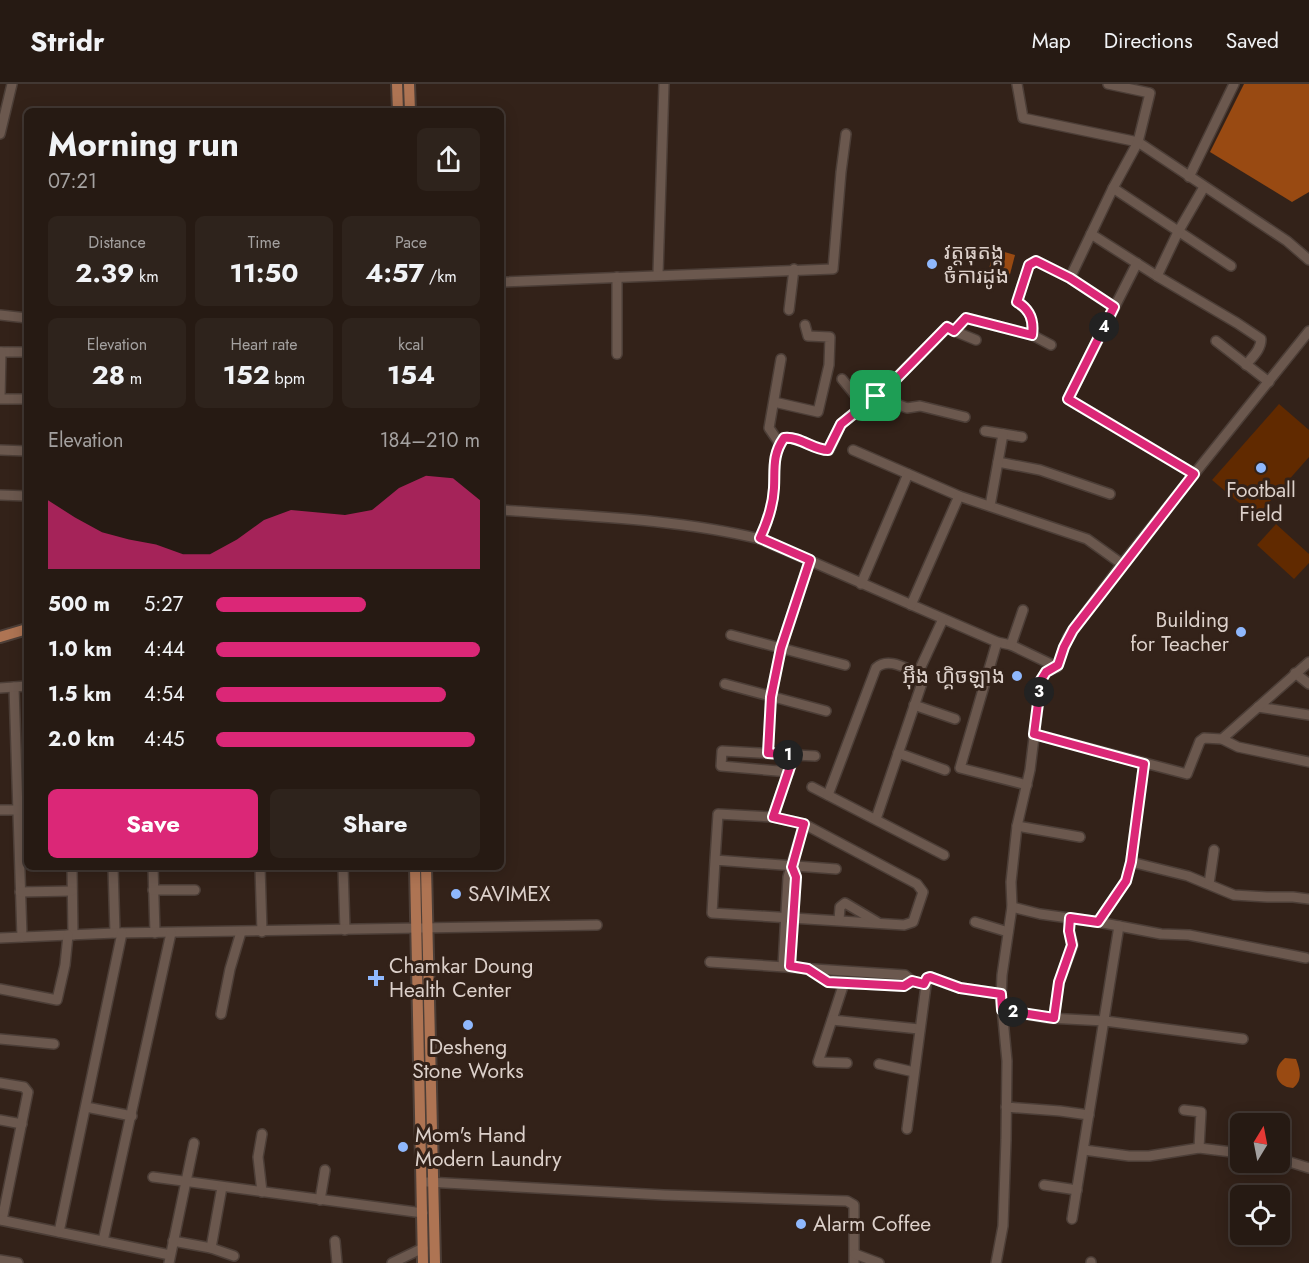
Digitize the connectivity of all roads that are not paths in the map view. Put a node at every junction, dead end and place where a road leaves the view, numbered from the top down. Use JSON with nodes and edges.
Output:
{"nodes":[{"id":1,"x":12,"y":84,"type":"edge"},
{"id":2,"x":397,"y":84,"type":"edge"},
{"id":3,"x":409,"y":84,"type":"edge"},
{"id":4,"x":664,"y":84,"type":"edge"},
{"id":5,"x":1017,"y":84,"type":"edge"},
{"id":6,"x":1108,"y":84,"type":"edge"},
{"id":7,"x":1231,"y":85,"type":"edge"},
{"id":8,"x":1121,"y":86,"type":"edge"},
{"id":9,"x":398,"y":108,"type":"edge"},
{"id":10,"x":410,"y":108,"type":"edge"},
{"id":11,"x":1,"y":129,"type":"edge"},
{"id":12,"x":846,"y":134,"type":"dead end"},
{"id":13,"x":1138,"y":142,"type":"junction"},
{"id":14,"x":1189,"y":177,"type":"junction"},
{"id":15,"x":1204,"y":187,"type":"junction"},
{"id":16,"x":1113,"y":188,"type":"junction"},
{"id":17,"x":1179,"y":232,"type":"junction"},
{"id":18,"x":1091,"y":234,"type":"junction"},
{"id":19,"x":1309,"y":260,"type":"edge"},
{"id":20,"x":1137,"y":263,"type":"junction"},
{"id":21,"x":1231,"y":266,"type":"dead end"},
{"id":22,"x":794,"y":269,"type":"junction"},
{"id":23,"x":658,"y":274,"type":"junction"},
{"id":24,"x":1156,"y":276,"type":"junction"},
{"id":25,"x":617,"y":277,"type":"junction"},
{"id":26,"x":1070,"y":278,"type":"junction"},
{"id":27,"x":504,"y":282,"type":"edge"},
{"id":28,"x":1114,"y":307,"type":"junction"},
{"id":29,"x":789,"y":310,"type":"dead end"},
{"id":30,"x":0,"y":315,"type":"edge"},
{"id":31,"x":24,"y":318,"type":"edge"},
{"id":32,"x":805,"y":325,"type":"dead end"},
{"id":33,"x":954,"y":331,"type":"junction"},
{"id":34,"x":1309,"y":331,"type":"edge"},
{"id":35,"x":1032,"y":335,"type":"junction"},
{"id":36,"x":976,"y":340,"type":"dead end"},
{"id":37,"x":1216,"y":341,"type":"dead end"},
{"id":38,"x":1052,"y":345,"type":"dead end"},
{"id":39,"x":0,"y":352,"type":"edge"},
{"id":40,"x":24,"y":352,"type":"edge"},
{"id":41,"x":617,"y":354,"type":"dead end"},
{"id":42,"x":782,"y":359,"type":"dead end"},
{"id":43,"x":1246,"y":365,"type":"junction"},
{"id":44,"x":842,"y":379,"type":"dead end"},
{"id":45,"x":1269,"y":382,"type":"junction"},
{"id":46,"x":876,"y":396,"type":"junction"},
{"id":47,"x":0,"y":399,"type":"edge"},
{"id":48,"x":24,"y":399,"type":"edge"},
{"id":49,"x":774,"y":402,"type":"junction"},
{"id":50,"x":864,"y":406,"type":"junction"},
{"id":51,"x":965,"y":417,"type":"dead end"},
{"id":52,"x":985,"y":431,"type":"dead end"},
{"id":53,"x":1004,"y":434,"type":"junction"},
{"id":54,"x":1023,"y":437,"type":"dead end"},
{"id":55,"x":780,"y":444,"type":"junction"},
{"id":56,"x":0,"y":450,"type":"edge"},
{"id":57,"x":853,"y":450,"type":"dead end"},
{"id":58,"x":24,"y":451,"type":"edge"},
{"id":59,"x":998,"y":462,"type":"junction"},
{"id":60,"x":908,"y":474,"type":"junction"},
{"id":61,"x":1194,"y":474,"type":"junction"},
{"id":62,"x":1110,"y":494,"type":"dead end"},
{"id":63,"x":0,"y":495,"type":"edge"},
{"id":64,"x":24,"y":496,"type":"edge"},
{"id":65,"x":959,"y":496,"type":"junction"},
{"id":66,"x":990,"y":506,"type":"junction"},
{"id":67,"x":504,"y":510,"type":"edge"},
{"id":68,"x":760,"y":538,"type":"junction"},
{"id":69,"x":810,"y":560,"type":"junction"},
{"id":70,"x":1122,"y":564,"type":"junction"},
{"id":71,"x":861,"y":584,"type":"junction"},
{"id":72,"x":911,"y":605,"type":"junction"},
{"id":73,"x":1023,"y":610,"type":"dead end"},
{"id":74,"x":943,"y":619,"type":"junction"},
{"id":75,"x":24,"y":630,"type":"edge"},
{"id":76,"x":730,"y":635,"type":"dead end"},
{"id":77,"x":0,"y":637,"type":"edge"},
{"id":78,"x":997,"y":642,"type":"junction"},
{"id":79,"x":1011,"y":645,"type":"junction"},
{"id":80,"x":781,"y":648,"type":"junction"},
{"id":81,"x":1309,"y":662,"type":"edge"},
{"id":82,"x":845,"y":665,"type":"dead end"},
{"id":83,"x":1057,"y":667,"type":"junction"},
{"id":84,"x":918,"y":673,"type":"junction"},
{"id":85,"x":1295,"y":673,"type":"junction"},
{"id":86,"x":725,"y":684,"type":"dead end"},
{"id":87,"x":1309,"y":684,"type":"edge"},
{"id":88,"x":24,"y":686,"type":"edge"},
{"id":89,"x":14,"y":687,"type":"junction"},
{"id":90,"x":0,"y":688,"type":"edge"},
{"id":91,"x":771,"y":697,"type":"junction"},
{"id":92,"x":914,"y":705,"type":"junction"},
{"id":93,"x":1258,"y":706,"type":"junction"},
{"id":94,"x":826,"y":711,"type":"dead end"},
{"id":95,"x":1309,"y":715,"type":"edge"},
{"id":96,"x":955,"y":719,"type":"dead end"},
{"id":97,"x":1034,"y":734,"type":"junction"},
{"id":98,"x":1222,"y":738,"type":"junction"},
{"id":99,"x":768,"y":753,"type":"junction"},
{"id":100,"x":898,"y":753,"type":"junction"},
{"id":101,"x":794,"y":755,"type":"junction"},
{"id":102,"x":815,"y":756,"type":"dead end"},
{"id":103,"x":1309,"y":762,"type":"edge"},
{"id":104,"x":1144,"y":764,"type":"junction"},
{"id":105,"x":945,"y":770,"type":"dead end"},
{"id":106,"x":789,"y":772,"type":"junction"},
{"id":107,"x":1027,"y":785,"type":"junction"},
{"id":108,"x":812,"y":787,"type":"dead end"},
{"id":109,"x":828,"y":795,"type":"junction"},
{"id":110,"x":0,"y":810,"type":"edge"},
{"id":111,"x":22,"y":810,"type":"edge"},
{"id":112,"x":773,"y":817,"type":"junction"},
{"id":113,"x":876,"y":819,"type":"junction"},
{"id":114,"x":804,"y":824,"type":"junction"},
{"id":115,"x":1017,"y":826,"type":"junction"},
{"id":116,"x":1080,"y":837,"type":"dead end"},
{"id":117,"x":1214,"y":850,"type":"dead end"},
{"id":118,"x":944,"y":855,"type":"dead end"},
{"id":119,"x":715,"y":860,"type":"junction"},
{"id":120,"x":1131,"y":862,"type":"junction"},
{"id":121,"x":792,"y":867,"type":"junction"},
{"id":122,"x":836,"y":869,"type":"dead end"},
{"id":123,"x":72,"y":870,"type":"edge"},
{"id":124,"x":113,"y":870,"type":"edge"},
{"id":125,"x":153,"y":870,"type":"edge"},
{"id":126,"x":260,"y":870,"type":"edge"},
{"id":127,"x":343,"y":870,"type":"edge"},
{"id":128,"x":415,"y":870,"type":"edge"},
{"id":129,"x":426,"y":870,"type":"edge"},
{"id":130,"x":1209,"y":884,"type":"junction"},
{"id":131,"x":153,"y":890,"type":"junction"},
{"id":132,"x":195,"y":890,"type":"dead end"},
{"id":133,"x":72,"y":891,"type":"junction"},
{"id":134,"x":20,"y":892,"type":"junction"},
{"id":135,"x":1309,"y":899,"type":"edge"},
{"id":136,"x":1012,"y":907,"type":"junction"},
{"id":137,"x":789,"y":917,"type":"junction"},
{"id":138,"x":1070,"y":918,"type":"junction"},
{"id":139,"x":839,"y":920,"type":"junction"},
{"id":140,"x":975,"y":922,"type":"dead end"},
{"id":141,"x":1098,"y":922,"type":"junction"},
{"id":142,"x":879,"y":923,"type":"junction"},
{"id":143,"x":597,"y":925,"type":"dead end"},
{"id":144,"x":1119,"y":926,"type":"junction"},
{"id":145,"x":416,"y":928,"type":"junction"},
{"id":146,"x":428,"y":928,"type":"junction"},
{"id":147,"x":345,"y":930,"type":"junction"},
{"id":148,"x":241,"y":932,"type":"junction"},
{"id":149,"x":261,"y":932,"type":"junction"},
{"id":150,"x":1008,"y":932,"type":"junction"},
{"id":151,"x":118,"y":933,"type":"junction"},
{"id":152,"x":156,"y":933,"type":"junction"},
{"id":153,"x":171,"y":933,"type":"junction"},
{"id":154,"x":71,"y":935,"type":"junction"},
{"id":155,"x":22,"y":937,"type":"junction"},
{"id":156,"x":0,"y":938,"type":"edge"},
{"id":157,"x":1306,"y":958,"type":"dead end"},
{"id":158,"x":710,"y":962,"type":"dead end"},
{"id":159,"x":786,"y":966,"type":"junction"},
{"id":160,"x":808,"y":969,"type":"junction"},
{"id":161,"x":912,"y":981,"type":"junction"},
{"id":162,"x":844,"y":983,"type":"junction"},
{"id":163,"x":924,"y":984,"type":"junction"},
{"id":164,"x":0,"y":989,"type":"edge"},
{"id":165,"x":1001,"y":994,"type":"junction"},
{"id":166,"x":1002,"y":1010,"type":"junction"},
{"id":167,"x":221,"y":1014,"type":"dead end"},
{"id":168,"x":1054,"y":1018,"type":"junction"},
{"id":169,"x":832,"y":1020,"type":"junction"},
{"id":170,"x":1105,"y":1021,"type":"junction"},
{"id":171,"x":919,"y":1029,"type":"junction"},
{"id":172,"x":0,"y":1039,"type":"edge"},
{"id":173,"x":1243,"y":1039,"type":"dead end"},
{"id":174,"x":54,"y":1044,"type":"dead end"},
{"id":175,"x":847,"y":1063,"type":"dead end"},
{"id":176,"x":879,"y":1065,"type":"dead end"},
{"id":177,"x":914,"y":1072,"type":"junction"},
{"id":178,"x":0,"y":1083,"type":"edge"},
{"id":179,"x":86,"y":1107,"type":"junction"},
{"id":180,"x":1006,"y":1107,"type":"junction"},
{"id":181,"x":1184,"y":1110,"type":"dead end"},
{"id":182,"x":1089,"y":1115,"type":"junction"},
{"id":183,"x":132,"y":1116,"type":"junction"},
{"id":184,"x":0,"y":1120,"type":"edge"},
{"id":185,"x":22,"y":1124,"type":"junction"},
{"id":186,"x":907,"y":1129,"type":"dead end"},
{"id":187,"x":262,"y":1134,"type":"dead end"},
{"id":188,"x":194,"y":1143,"type":"dead end"},
{"id":189,"x":1199,"y":1148,"type":"junction"},
{"id":190,"x":1084,"y":1150,"type":"junction"},
{"id":191,"x":1230,"y":1152,"type":"edge"},
{"id":192,"x":1290,"y":1162,"type":"edge"},
{"id":193,"x":1309,"y":1168,"type":"edge"},
{"id":194,"x":325,"y":1170,"type":"dead end"},
{"id":195,"x":153,"y":1177,"type":"dead end"},
{"id":196,"x":428,"y":1182,"type":"junction"},
{"id":197,"x":187,"y":1183,"type":"junction"},
{"id":198,"x":1044,"y":1185,"type":"dead end"},
{"id":199,"x":222,"y":1187,"type":"junction"},
{"id":200,"x":1077,"y":1190,"type":"junction"},
{"id":201,"x":262,"y":1192,"type":"junction"},
{"id":202,"x":320,"y":1200,"type":"junction"},
{"id":203,"x":423,"y":1213,"type":"junction"},
{"id":204,"x":1072,"y":1219,"type":"dead end"},
{"id":205,"x":1,"y":1220,"type":"edge"},
{"id":206,"x":59,"y":1232,"type":"junction"},
{"id":207,"x":335,"y":1240,"type":"dead end"},
{"id":208,"x":173,"y":1241,"type":"junction"},
{"id":209,"x":103,"y":1242,"type":"junction"},
{"id":210,"x":211,"y":1248,"type":"junction"},
{"id":211,"x":423,"y":1248,"type":"junction"},
{"id":212,"x":234,"y":1256,"type":"dead end"},
{"id":213,"x":855,"y":1258,"type":"edge"},
{"id":214,"x":170,"y":1259,"type":"edge"},
{"id":215,"x":0,"y":1260,"type":"edge"},
{"id":216,"x":18,"y":1263,"type":"edge"},
{"id":217,"x":337,"y":1263,"type":"edge"},
{"id":218,"x":392,"y":1263,"type":"edge"},
{"id":219,"x":423,"y":1263,"type":"edge"},
{"id":220,"x":435,"y":1263,"type":"edge"},
{"id":221,"x":879,"y":1263,"type":"edge"},
{"id":222,"x":996,"y":1263,"type":"edge"}],
"edges":[{"from":1,"to":11,"type":"street"},
{"from":2,"to":9,"type":"main road"},
{"from":3,"to":10,"type":"main road"},
{"from":4,"to":23,"type":"street"},
{"from":5,"to":13,"type":"street"},
{"from":6,"to":8,"type":"street"},
{"from":7,"to":14,"type":"street"},
{"from":8,"to":13,"type":"street"},
{"from":12,"to":22,"type":"street"},
{"from":13,"to":14,"type":"street"},
{"from":13,"to":16,"type":"street"},
{"from":14,"to":15,"type":"street"},
{"from":15,"to":17,"type":"street"},
{"from":15,"to":19,"type":"street"},
{"from":16,"to":17,"type":"street"},
{"from":16,"to":18,"type":"street"},
{"from":17,"to":21,"type":"street"},
{"from":17,"to":24,"type":"street"},
{"from":18,"to":20,"type":"street"},
{"from":18,"to":26,"type":"street"},
{"from":20,"to":24,"type":"street"},
{"from":20,"to":28,"type":"street"},
{"from":22,"to":23,"type":"street"},
{"from":22,"to":29,"type":"street"},
{"from":23,"to":25,"type":"street"},
{"from":24,"to":43,"type":"street"},
{"from":25,"to":27,"type":"street"},
{"from":25,"to":41,"type":"street"},
{"from":26,"to":28,"type":"street"},
{"from":26,"to":35,"type":"street"},
{"from":28,"to":61,"type":"street"},
{"from":30,"to":31,"type":"street"},
{"from":32,"to":49,"type":"street"},
{"from":33,"to":35,"type":"street"},
{"from":33,"to":36,"type":"street"},
{"from":33,"to":46,"type":"street"},
{"from":34,"to":45,"type":"street"},
{"from":35,"to":38,"type":"street"},
{"from":37,"to":43,"type":"street"},
{"from":39,"to":40,"type":"street"},
{"from":39,"to":47,"type":"street"},
{"from":42,"to":49,"type":"street"},
{"from":43,"to":45,"type":"street"},
{"from":44,"to":50,"type":"street"},
{"from":45,"to":61,"type":"street"},
{"from":46,"to":50,"type":"street"},
{"from":46,"to":51,"type":"street"},
{"from":47,"to":48,"type":"street"},
{"from":49,"to":55,"type":"street"},
{"from":50,"to":55,"type":"street"},
{"from":52,"to":53,"type":"street"},
{"from":53,"to":54,"type":"street"},
{"from":53,"to":59,"type":"street"},
{"from":55,"to":68,"type":"street"},
{"from":56,"to":58,"type":"street"},
{"from":57,"to":60,"type":"street"},
{"from":59,"to":62,"type":"street"},
{"from":59,"to":66,"type":"street"},
{"from":60,"to":65,"type":"street"},
{"from":60,"to":71,"type":"street"},
{"from":61,"to":70,"type":"street"},
{"from":63,"to":64,"type":"street"},
{"from":65,"to":66,"type":"street"},
{"from":65,"to":72,"type":"street"},
{"from":66,"to":70,"type":"street"},
{"from":67,"to":68,"type":"street"},
{"from":68,"to":69,"type":"street"},
{"from":69,"to":71,"type":"street"},
{"from":69,"to":80,"type":"street"},
{"from":70,"to":83,"type":"street"},
{"from":71,"to":72,"type":"street"},
{"from":72,"to":74,"type":"street"},
{"from":73,"to":79,"type":"street"},
{"from":74,"to":78,"type":"street"},
{"from":74,"to":84,"type":"street"},
{"from":75,"to":77,"type":"main road"},
{"from":76,"to":80,"type":"street"},
{"from":78,"to":79,"type":"street"},
{"from":78,"to":107,"type":"street"},
{"from":79,"to":83,"type":"street"},
{"from":80,"to":82,"type":"street"},
{"from":80,"to":91,"type":"street"},
{"from":81,"to":85,"type":"street"},
{"from":83,"to":97,"type":"street"},
{"from":84,"to":92,"type":"street"},
{"from":84,"to":109,"type":"street"},
{"from":85,"to":87,"type":"street"},
{"from":85,"to":93,"type":"street"},
{"from":86,"to":91,"type":"street"},
{"from":88,"to":89,"type":"street"},
{"from":89,"to":90,"type":"street"},
{"from":89,"to":111,"type":"street"},
{"from":91,"to":94,"type":"street"},
{"from":91,"to":99,"type":"street"},
{"from":92,"to":96,"type":"street"},
{"from":92,"to":100,"type":"street"},
{"from":93,"to":95,"type":"street"},
{"from":93,"to":98,"type":"street"},
{"from":97,"to":104,"type":"street"},
{"from":97,"to":107,"type":"street"},
{"from":98,"to":103,"type":"street"},
{"from":98,"to":104,"type":"street"},
{"from":99,"to":101,"type":"street"},
{"from":99,"to":106,"type":"street"},
{"from":100,"to":105,"type":"street"},
{"from":100,"to":113,"type":"street"},
{"from":101,"to":102,"type":"street"},
{"from":101,"to":106,"type":"street"},
{"from":104,"to":120,"type":"street"},
{"from":106,"to":112,"type":"street"},
{"from":107,"to":115,"type":"street"},
{"from":108,"to":109,"type":"street"},
{"from":109,"to":113,"type":"street"},
{"from":110,"to":111,"type":"street"},
{"from":111,"to":134,"type":"street"},
{"from":112,"to":114,"type":"street"},
{"from":112,"to":119,"type":"street"},
{"from":113,"to":118,"type":"street"},
{"from":114,"to":121,"type":"street"},
{"from":114,"to":142,"type":"street"},
{"from":115,"to":116,"type":"street"},
{"from":115,"to":136,"type":"street"},
{"from":117,"to":130,"type":"street"},
{"from":119,"to":121,"type":"street"},
{"from":119,"to":137,"type":"street"},
{"from":120,"to":130,"type":"street"},
{"from":120,"to":141,"type":"street"},
{"from":121,"to":122,"type":"street"},
{"from":121,"to":137,"type":"street"},
{"from":123,"to":133,"type":"street"},
{"from":124,"to":151,"type":"street"},
{"from":125,"to":131,"type":"street"},
{"from":126,"to":149,"type":"street"},
{"from":127,"to":147,"type":"street"},
{"from":128,"to":145,"type":"main road"},
{"from":129,"to":146,"type":"main road"},
{"from":130,"to":135,"type":"street"},
{"from":131,"to":132,"type":"street"},
{"from":131,"to":152,"type":"street"},
{"from":133,"to":134,"type":"street"},
{"from":133,"to":154,"type":"street"},
{"from":134,"to":155,"type":"street"},
{"from":136,"to":138,"type":"street"},
{"from":136,"to":150,"type":"street"},
{"from":137,"to":139,"type":"street"},
{"from":137,"to":159,"type":"street"},
{"from":138,"to":141,"type":"street"},
{"from":138,"to":168,"type":"street"},
{"from":139,"to":142,"type":"street"},
{"from":139,"to":142,"type":"street"},
{"from":140,"to":150,"type":"street"},
{"from":141,"to":144,"type":"street"},
{"from":143,"to":146,"type":"street"},
{"from":144,"to":157,"type":"street"},
{"from":144,"to":170,"type":"street"},
{"from":145,"to":146,"type":"street"},
{"from":145,"to":147,"type":"street"},
{"from":145,"to":196,"type":"main road"},
{"from":146,"to":196,"type":"main road"},
{"from":147,"to":149,"type":"street"},
{"from":148,"to":149,"type":"street"},
{"from":148,"to":153,"type":"street"},
{"from":148,"to":167,"type":"street"},
{"from":150,"to":165,"type":"street"},
{"from":151,"to":152,"type":"street"},
{"from":151,"to":154,"type":"street"},
{"from":151,"to":179,"type":"street"},
{"from":152,"to":153,"type":"street"},
{"from":153,"to":183,"type":"street"},
{"from":154,"to":155,"type":"street"},
{"from":154,"to":164,"type":"street"},
{"from":155,"to":156,"type":"street"},
{"from":158,"to":159,"type":"street"},
{"from":159,"to":160,"type":"street"},
{"from":160,"to":161,"type":"street"},
{"from":160,"to":162,"type":"street"},
{"from":161,"to":162,"type":"street"},
{"from":161,"to":163,"type":"street"},
{"from":162,"to":169,"type":"street"},
{"from":163,"to":165,"type":"street"},
{"from":163,"to":171,"type":"street"},
{"from":165,"to":166,"type":"street"},
{"from":166,"to":168,"type":"street"},
{"from":166,"to":180,"type":"street"},
{"from":168,"to":170,"type":"street"},
{"from":169,"to":171,"type":"street"},
{"from":169,"to":175,"type":"street"},
{"from":170,"to":173,"type":"street"},
{"from":170,"to":182,"type":"street"},
{"from":171,"to":177,"type":"street"},
{"from":172,"to":174,"type":"street"},
{"from":176,"to":177,"type":"street"},
{"from":177,"to":186,"type":"street"},
{"from":178,"to":185,"type":"street"},
{"from":179,"to":183,"type":"street"},
{"from":179,"to":206,"type":"street"},
{"from":180,"to":182,"type":"street"},
{"from":180,"to":222,"type":"street"},
{"from":181,"to":189,"type":"street"},
{"from":182,"to":190,"type":"street"},
{"from":183,"to":209,"type":"street"},
{"from":184,"to":185,"type":"street"},
{"from":185,"to":205,"type":"street"},
{"from":187,"to":201,"type":"street"},
{"from":188,"to":197,"type":"street"},
{"from":189,"to":190,"type":"street"},
{"from":189,"to":191,"type":"street"},
{"from":190,"to":200,"type":"street"},
{"from":192,"to":193,"type":"street"},
{"from":194,"to":202,"type":"street"},
{"from":195,"to":197,"type":"street"},
{"from":196,"to":203,"type":"main road"},
{"from":196,"to":213,"type":"street"},
{"from":196,"to":220,"type":"main road"},
{"from":197,"to":199,"type":"street"},
{"from":197,"to":208,"type":"street"},
{"from":198,"to":200,"type":"street"},
{"from":199,"to":201,"type":"street"},
{"from":199,"to":210,"type":"street"},
{"from":200,"to":204,"type":"street"},
{"from":201,"to":202,"type":"street"},
{"from":202,"to":203,"type":"street"},
{"from":203,"to":211,"type":"main road"},
{"from":205,"to":206,"type":"street"},
{"from":206,"to":209,"type":"street"},
{"from":207,"to":217,"type":"street"},
{"from":208,"to":210,"type":"street"},
{"from":208,"to":214,"type":"street"},
{"from":209,"to":214,"type":"street"},
{"from":210,"to":212,"type":"street"},
{"from":211,"to":218,"type":"street"},
{"from":211,"to":219,"type":"main road"},
{"from":213,"to":221,"type":"street"},
{"from":215,"to":216,"type":"street"}]}
